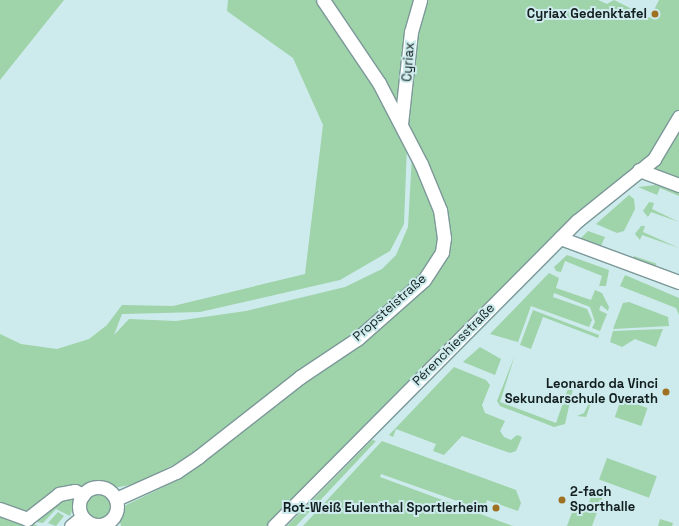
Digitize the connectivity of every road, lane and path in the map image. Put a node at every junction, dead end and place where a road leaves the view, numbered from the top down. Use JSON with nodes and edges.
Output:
{"nodes":[{"id":1,"x":323,"y":0,"type":"edge"},
{"id":2,"x":420,"y":0,"type":"edge"},
{"id":3,"x":679,"y":117,"type":"edge"},
{"id":4,"x":401,"y":124,"type":"junction"},
{"id":5,"x":639,"y":170,"type":"junction"},
{"id":6,"x":679,"y":185,"type":"edge"},
{"id":7,"x":560,"y":238,"type":"junction"},
{"id":8,"x":679,"y":282,"type":"edge"},
{"id":9,"x":83,"y":495,"type":"junction"},
{"id":10,"x":116,"y":499,"type":"junction"},
{"id":11,"x":0,"y":509,"type":"edge"},
{"id":12,"x":82,"y":517,"type":"junction"},
{"id":13,"x":110,"y":524,"type":"edge"},
{"id":14,"x":71,"y":526,"type":"edge"},
{"id":15,"x":274,"y":526,"type":"edge"}],
"edges":[{"from":1,"to":4,"type":"street","name":"Propsteistraße"},
{"from":2,"to":4,"type":"street","name":"Cyriax"},
{"from":3,"to":5,"type":"street"},
{"from":4,"to":10,"type":"street","name":"Propsteistraße"},
{"from":5,"to":6,"type":"street"},
{"from":5,"to":7,"type":"street","name":"Pérenchiesstraße"},
{"from":7,"to":8,"type":"street"},
{"from":7,"to":15,"type":"street","name":"Pérenchiesstraße"},
{"from":9,"to":10,"type":"street"},
{"from":9,"to":11,"type":"street"},
{"from":9,"to":12,"type":"street"},
{"from":10,"to":13,"type":"street"},
{"from":12,"to":13,"type":"street"},
{"from":12,"to":14,"type":"street"}]}
